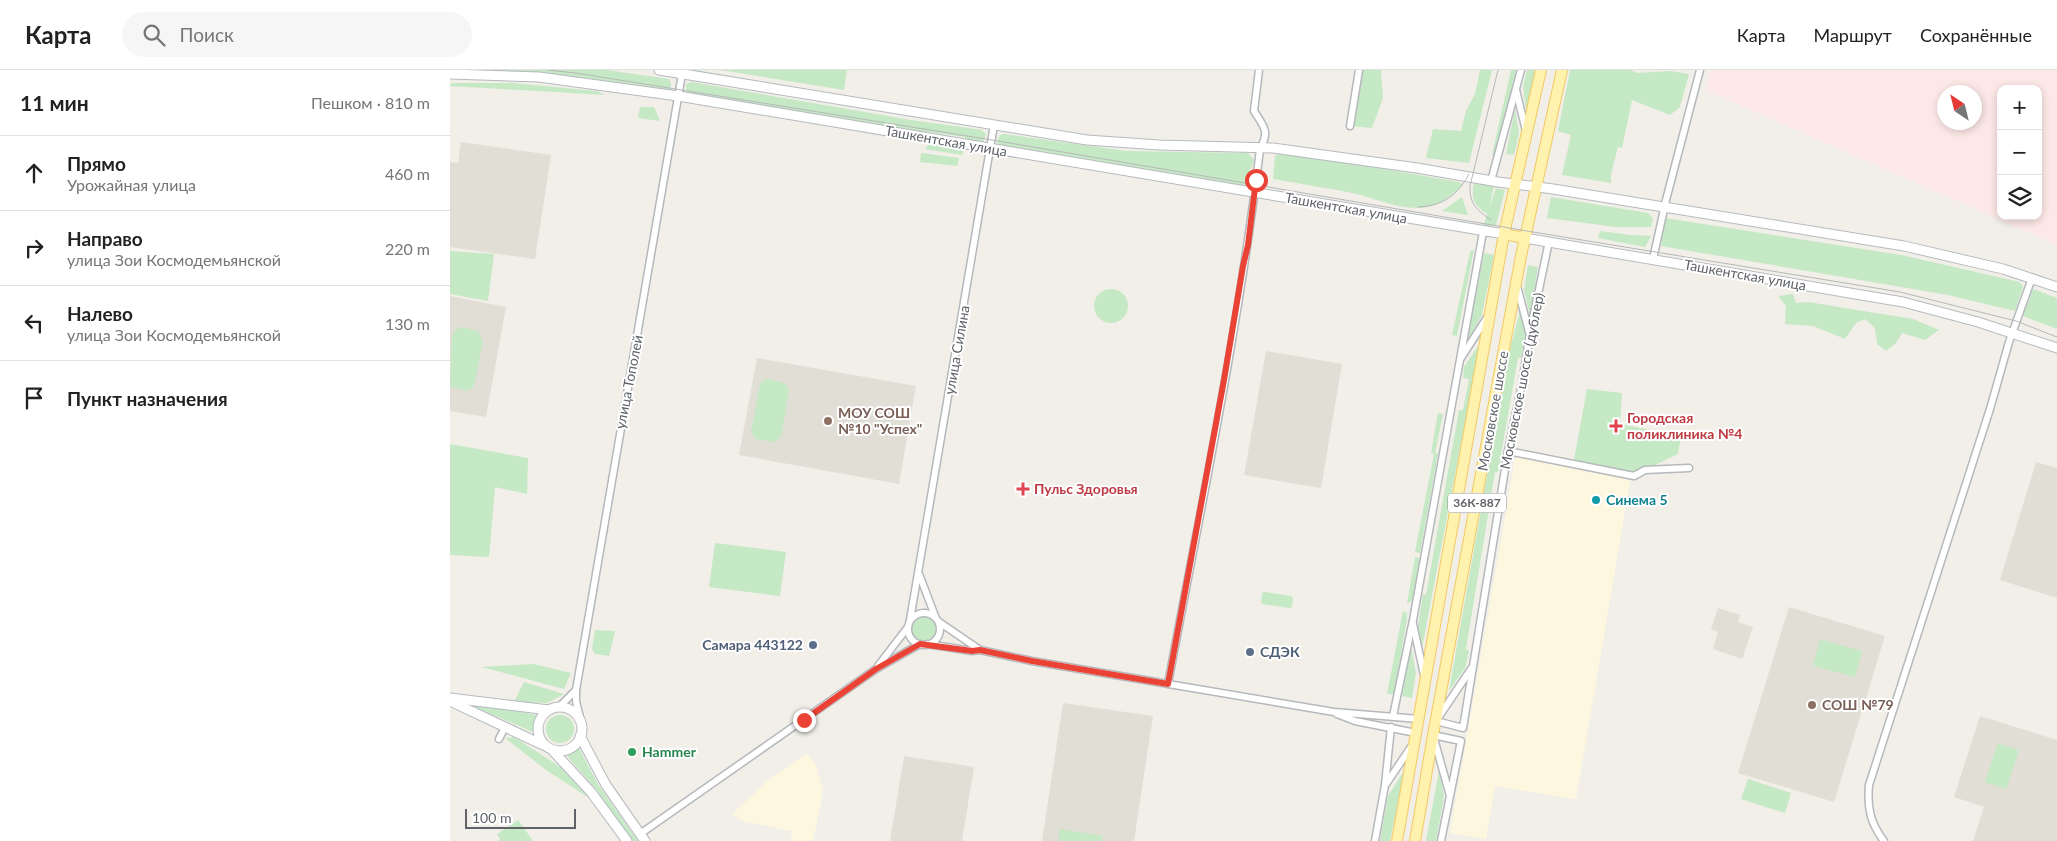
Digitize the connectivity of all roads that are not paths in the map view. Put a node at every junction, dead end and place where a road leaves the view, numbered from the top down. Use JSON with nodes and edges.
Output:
{"nodes":[{"id":1,"x":658,"y":70,"type":"edge"},
{"id":2,"x":1259,"y":70,"type":"edge"},
{"id":3,"x":1359,"y":70,"type":"edge"},
{"id":4,"x":1521,"y":70,"type":"edge"},
{"id":5,"x":1541,"y":70,"type":"edge"},
{"id":6,"x":1562,"y":70,"type":"edge"},
{"id":7,"x":1700,"y":70,"type":"edge"},
{"id":8,"x":450,"y":74,"type":"edge"},
{"id":9,"x":682,"y":74,"type":"junction"},
{"id":10,"x":1516,"y":88,"type":"junction"},
{"id":11,"x":678,"y":96,"type":"junction"},
{"id":12,"x":994,"y":125,"type":"junction"},
{"id":13,"x":1350,"y":126,"type":"dead end"},
{"id":14,"x":1526,"y":135,"type":"junction"},
{"id":15,"x":991,"y":149,"type":"junction"},
{"id":16,"x":1260,"y":149,"type":"junction"},
{"id":17,"x":1491,"y":181,"type":"junction"},
{"id":18,"x":1514,"y":184,"type":"junction"},
{"id":19,"x":1536,"y":187,"type":"junction"},
{"id":20,"x":1255,"y":192,"type":"junction"},
{"id":21,"x":1665,"y":206,"type":"junction"},
{"id":22,"x":1483,"y":232,"type":"junction"},
{"id":23,"x":1504,"y":234,"type":"junction"},
{"id":24,"x":1525,"y":238,"type":"junction"},
{"id":25,"x":1549,"y":241,"type":"junction"},
{"id":26,"x":1653,"y":259,"type":"junction"},
{"id":27,"x":2032,"y":278,"type":"junction"},
{"id":28,"x":1517,"y":284,"type":"junction"},
{"id":29,"x":2057,"y":287,"type":"edge"},
{"id":30,"x":1490,"y":311,"type":"junction"},
{"id":31,"x":1530,"y":333,"type":"junction"},
{"id":32,"x":2012,"y":333,"type":"junction"},
{"id":33,"x":2057,"y":348,"type":"edge"},
{"id":34,"x":1459,"y":362,"type":"junction"},
{"id":35,"x":1508,"y":451,"type":"junction"},
{"id":36,"x":1689,"y":468,"type":"dead end"},
{"id":37,"x":918,"y":574,"type":"junction"},
{"id":38,"x":910,"y":620,"type":"junction"},
{"id":39,"x":937,"y":620,"type":"junction"},
{"id":40,"x":1412,"y":620,"type":"junction"},
{"id":41,"x":908,"y":627,"type":"junction"},
{"id":42,"x":923,"y":644,"type":"junction"},
{"id":43,"x":980,"y":650,"type":"junction"},
{"id":44,"x":876,"y":669,"type":"junction"},
{"id":45,"x":1471,"y":669,"type":"junction"},
{"id":46,"x":1425,"y":681,"type":"junction"},
{"id":47,"x":1168,"y":684,"type":"junction"},
{"id":48,"x":576,"y":690,"type":"junction"},
{"id":49,"x":450,"y":700,"type":"edge"},
{"id":50,"x":554,"y":708,"type":"junction"},
{"id":51,"x":1334,"y":712,"type":"junction"},
{"id":52,"x":1393,"y":716,"type":"junction"},
{"id":53,"x":1419,"y":719,"type":"junction"},
{"id":54,"x":581,"y":722,"type":"junction"},
{"id":55,"x":1436,"y":722,"type":"junction"},
{"id":56,"x":506,"y":727,"type":"junction"},
{"id":57,"x":1391,"y":727,"type":"junction"},
{"id":58,"x":1416,"y":733,"type":"junction"},
{"id":59,"x":1433,"y":735,"type":"junction"},
{"id":60,"x":580,"y":736,"type":"junction"},
{"id":61,"x":499,"y":739,"type":"dead end"},
{"id":62,"x":1414,"y":744,"type":"junction"},
{"id":63,"x":543,"y":745,"type":"junction"},
{"id":64,"x":554,"y":752,"type":"junction"},
{"id":65,"x":1385,"y":785,"type":"junction"},
{"id":66,"x":1450,"y":796,"type":"junction"},
{"id":67,"x":642,"y":838,"type":"edge"},
{"id":68,"x":627,"y":841,"type":"edge"},
{"id":69,"x":1375,"y":841,"type":"edge"},
{"id":70,"x":1397,"y":841,"type":"edge"},
{"id":71,"x":1415,"y":841,"type":"edge"},
{"id":72,"x":1441,"y":841,"type":"edge"},
{"id":73,"x":1884,"y":841,"type":"edge"}],
"edges":[{"from":1,"to":9,"type":"main road","name":"Ташкентская улица"},
{"from":2,"to":16,"type":"street"},
{"from":3,"to":13,"type":"street"},
{"from":4,"to":10,"type":"street"},
{"from":5,"to":14,"type":"main road","name":"Московское шоссе","number":"36К-887"},
{"from":6,"to":19,"type":"main road","name":"Московское шоссе","number":"36К-887"},
{"from":7,"to":21,"type":"street"},
{"from":8,"to":11,"type":"main road","name":"Ташкентская улица"},
{"from":9,"to":11,"type":"street","name":"улица Тополей"},
{"from":9,"to":12,"type":"main road","name":"Ташкентская улица"},
{"from":10,"to":14,"type":"street"},
{"from":10,"to":17,"type":"street"},
{"from":11,"to":15,"type":"main road","name":"Ташкентская улица"},
{"from":11,"to":48,"type":"street","name":"улица Тополей"},
{"from":12,"to":15,"type":"street","name":"улица Силина"},
{"from":12,"to":16,"type":"main road","name":"Ташкентская улица"},
{"from":14,"to":18,"type":"main road","name":"Московское шоссе","number":"36К-887"},
{"from":15,"to":20,"type":"main road","name":"Ташкентская улица"},
{"from":15,"to":37,"type":"street","name":"улица Силина"},
{"from":16,"to":17,"type":"main road","name":"Ташкентская улица"},
{"from":16,"to":20,"type":"street"},
{"from":17,"to":18,"type":"main road","name":"Ташкентская улица"},
{"from":18,"to":19,"type":"main road","name":"Ташкентская улица"},
{"from":18,"to":23,"type":"main road","name":"Московское шоссе","number":"36К-887"},
{"from":19,"to":21,"type":"main road","name":"Ташкентская улица"},
{"from":19,"to":24,"type":"main road","name":"Московское шоссе","number":"36К-887"},
{"from":20,"to":22,"type":"main road","name":"Ташкентская улица"},
{"from":20,"to":47,"type":"street"},
{"from":21,"to":26,"type":"street"},
{"from":21,"to":27,"type":"main road","name":"Ташкентская улица"},
{"from":22,"to":23,"type":"main road","name":"Ташкентская улица"},
{"from":22,"to":34,"type":"street"},
{"from":23,"to":24,"type":"main road","name":"Ташкентская улица"},
{"from":23,"to":30,"type":"main road","name":"Московское шоссе","number":"36К-887"},
{"from":24,"to":25,"type":"main road","name":"Ташкентская улица"},
{"from":24,"to":28,"type":"main road","name":"Московское шоссе","number":"36К-887"},
{"from":25,"to":26,"type":"main road","name":"Ташкентская улица"},
{"from":25,"to":31,"type":"street","name":"Московское шоссе (дублер)"},
{"from":26,"to":32,"type":"main road","name":"Ташкентская улица"},
{"from":27,"to":29,"type":"main road","name":"Ташкентская улица"},
{"from":27,"to":32,"type":"street"},
{"from":28,"to":31,"type":"street"},
{"from":28,"to":55,"type":"main road","name":"Московское шоссе","number":"36К-887"},
{"from":30,"to":34,"type":"street"},
{"from":30,"to":46,"type":"main road","name":"Московское шоссе","number":"36К-887"},
{"from":31,"to":35,"type":"street","name":"Московское шоссе (дублер)"},
{"from":32,"to":33,"type":"main road","name":"Ташкентская улица"},
{"from":32,"to":73,"type":"street"},
{"from":34,"to":40,"type":"street"},
{"from":35,"to":36,"type":"street"},
{"from":35,"to":45,"type":"street","name":"Московское шоссе (дублер)"},
{"from":37,"to":38,"type":"street","name":"улица Силина"},
{"from":37,"to":39,"type":"street"},
{"from":38,"to":39,"type":"street"},
{"from":38,"to":41,"type":"street"},
{"from":39,"to":42,"type":"street"},
{"from":39,"to":43,"type":"street"},
{"from":40,"to":46,"type":"street"},
{"from":40,"to":52,"type":"street"},
{"from":41,"to":42,"type":"street"},
{"from":41,"to":44,"type":"street"},
{"from":42,"to":43,"type":"street"},
{"from":42,"to":44,"type":"street"},
{"from":43,"to":47,"type":"street"},
{"from":44,"to":67,"type":"street"},
{"from":45,"to":55,"type":"street"},
{"from":45,"to":55,"type":"street","name":"Московское шоссе (дублер)"},
{"from":46,"to":53,"type":"main road","name":"Московское шоссе","number":"36К-887"},
{"from":47,"to":51,"type":"street"},
{"from":48,"to":50,"type":"street"},
{"from":48,"to":54,"type":"street","name":"улица Тополей"},
{"from":49,"to":50,"type":"main road"},
{"from":49,"to":56,"type":"main road"},
{"from":50,"to":54,"type":"main road"},
{"from":50,"to":63,"type":"main road"},
{"from":51,"to":52,"type":"street"},
{"from":51,"to":57,"type":"street"},
{"from":52,"to":53,"type":"street"},
{"from":53,"to":55,"type":"main road"},
{"from":53,"to":58,"type":"main road","name":"Московское шоссе","number":"36К-887"},
{"from":54,"to":60,"type":"main road"},
{"from":55,"to":59,"type":"main road","name":"Московское шоссе","number":"36К-887"},
{"from":56,"to":61,"type":"street"},
{"from":56,"to":63,"type":"main road"},
{"from":57,"to":58,"type":"street"},
{"from":57,"to":65,"type":"street"},
{"from":58,"to":59,"type":"main road"},
{"from":58,"to":62,"type":"main road","name":"Московское шоссе","number":"36К-887"},
{"from":59,"to":66,"type":"street"},
{"from":59,"to":66,"type":"street"},
{"from":59,"to":71,"type":"main road","name":"Московское шоссе","number":"36К-887"},
{"from":60,"to":64,"type":"main road"},
{"from":60,"to":67,"type":"main road"},
{"from":62,"to":65,"type":"street"},
{"from":62,"to":70,"type":"main road","name":"Московское шоссе","number":"36К-887"},
{"from":63,"to":64,"type":"main road"},
{"from":64,"to":68,"type":"main road"},
{"from":65,"to":69,"type":"street"},
{"from":66,"to":72,"type":"street"}]}
